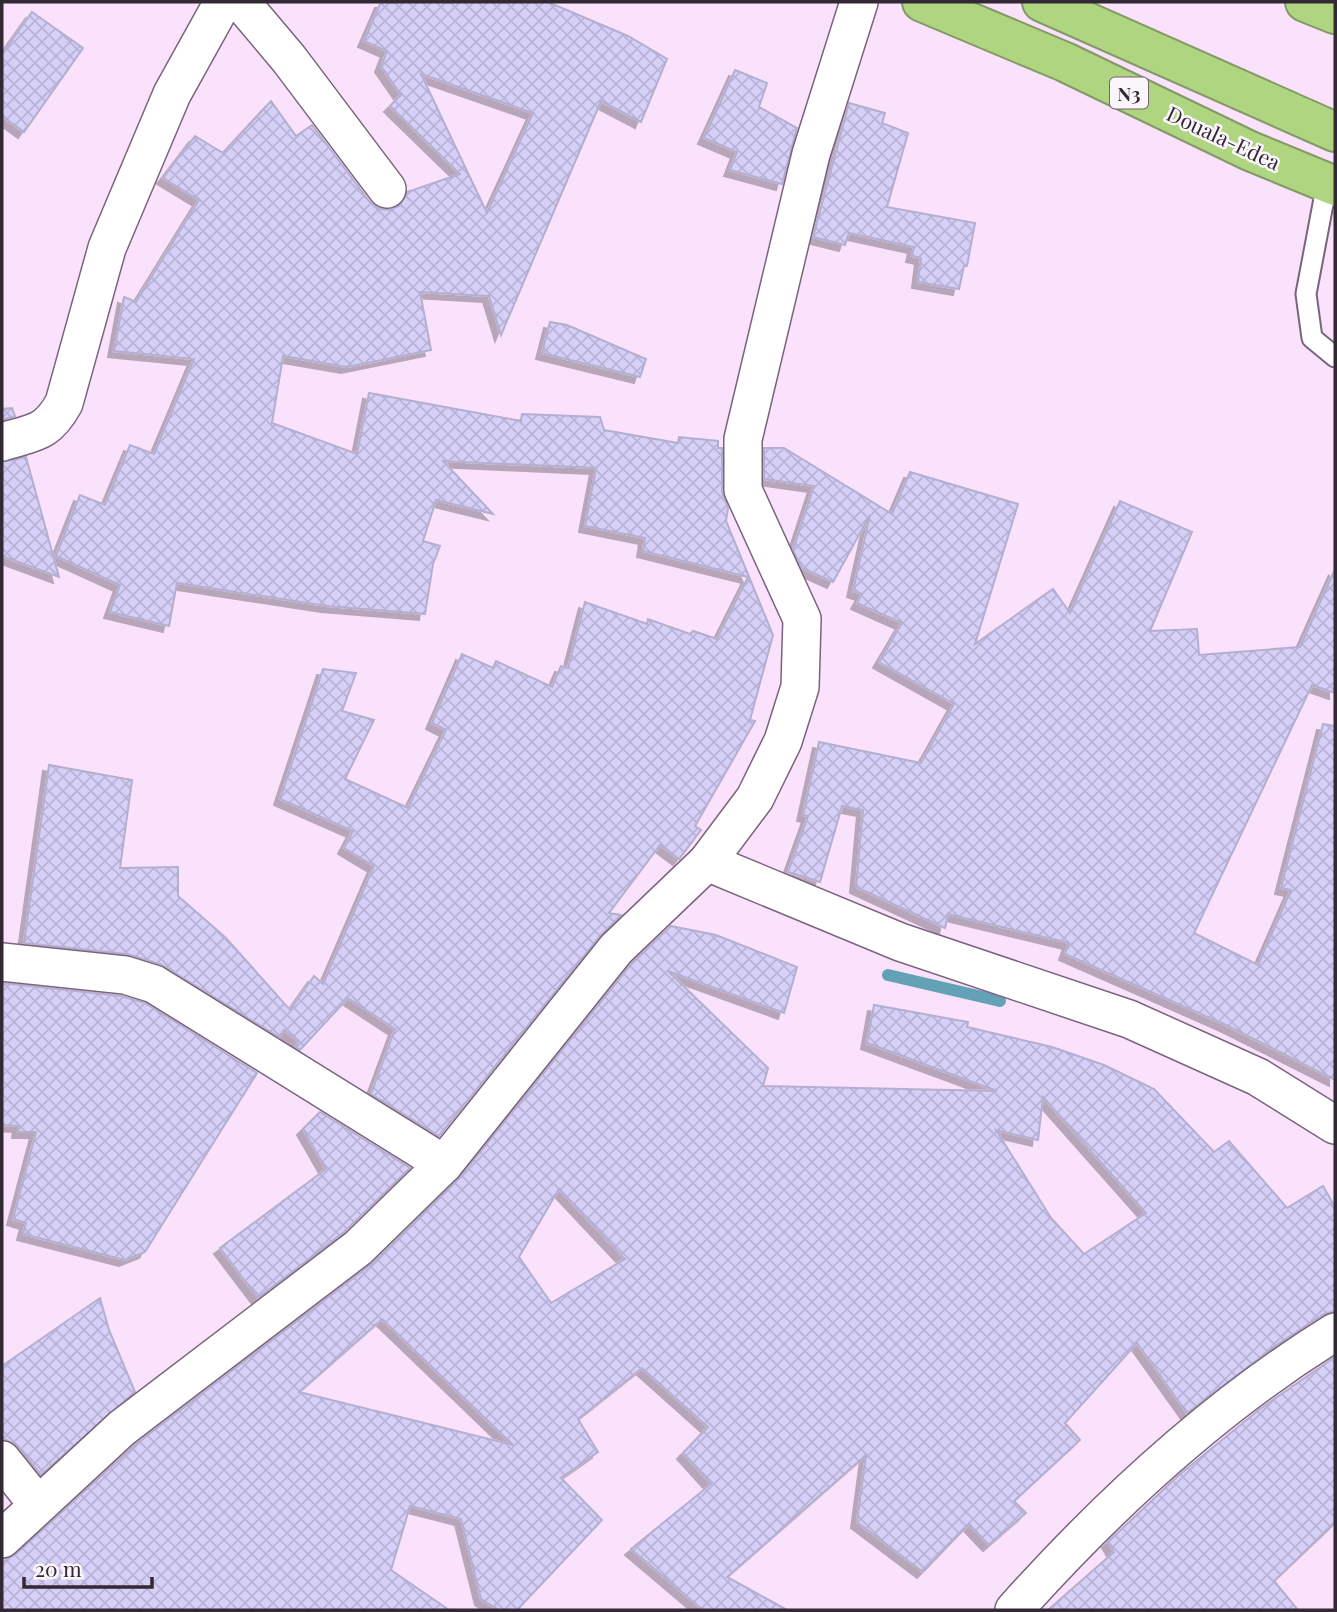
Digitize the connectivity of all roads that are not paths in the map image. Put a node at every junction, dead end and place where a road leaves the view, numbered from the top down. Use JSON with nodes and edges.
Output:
{"nodes":[{"id":1,"x":223,"y":2,"type":"edge"},
{"id":2,"x":241,"y":2,"type":"edge"},
{"id":3,"x":859,"y":2,"type":"edge"},
{"id":4,"x":922,"y":2,"type":"edge"},
{"id":5,"x":1042,"y":2,"type":"edge"},
{"id":6,"x":1306,"y":2,"type":"edge"},
{"id":7,"x":1335,"y":14,"type":"edge"},
{"id":8,"x":1335,"y":132,"type":"edge"},
{"id":9,"x":1331,"y":185,"type":"edge"},
{"id":10,"x":387,"y":189,"type":"dead end"},
{"id":11,"x":1335,"y":357,"type":"edge"},
{"id":12,"x":2,"y":442,"type":"edge"},
{"id":13,"x":707,"y":863,"type":"junction"},
{"id":14,"x":2,"y":962,"type":"edge"},
{"id":15,"x":1335,"y":1125,"type":"edge"},
{"id":16,"x":444,"y":1164,"type":"junction"},
{"id":17,"x":1335,"y":1332,"type":"edge"},
{"id":18,"x":2,"y":1460,"type":"edge"},
{"id":19,"x":38,"y":1504,"type":"junction"},
{"id":20,"x":2,"y":1539,"type":"edge"},
{"id":21,"x":1014,"y":1610,"type":"edge"}],
"edges":[{"from":1,"to":12,"type":"street"},
{"from":2,"to":10,"type":"street"},
{"from":3,"to":13,"type":"street"},
{"from":4,"to":9,"type":"highway","name":"Douala-Edea","number":"N3"},
{"from":5,"to":8,"type":"highway","number":"N3"},
{"from":6,"to":7,"type":"highway"},
{"from":9,"to":11,"type":"lane"},
{"from":13,"to":15,"type":"street"},
{"from":13,"to":16,"type":"street"},
{"from":14,"to":16,"type":"street"},
{"from":16,"to":19,"type":"street"},
{"from":17,"to":21,"type":"street"},
{"from":18,"to":19,"type":"street"},
{"from":19,"to":20,"type":"street"}]}
